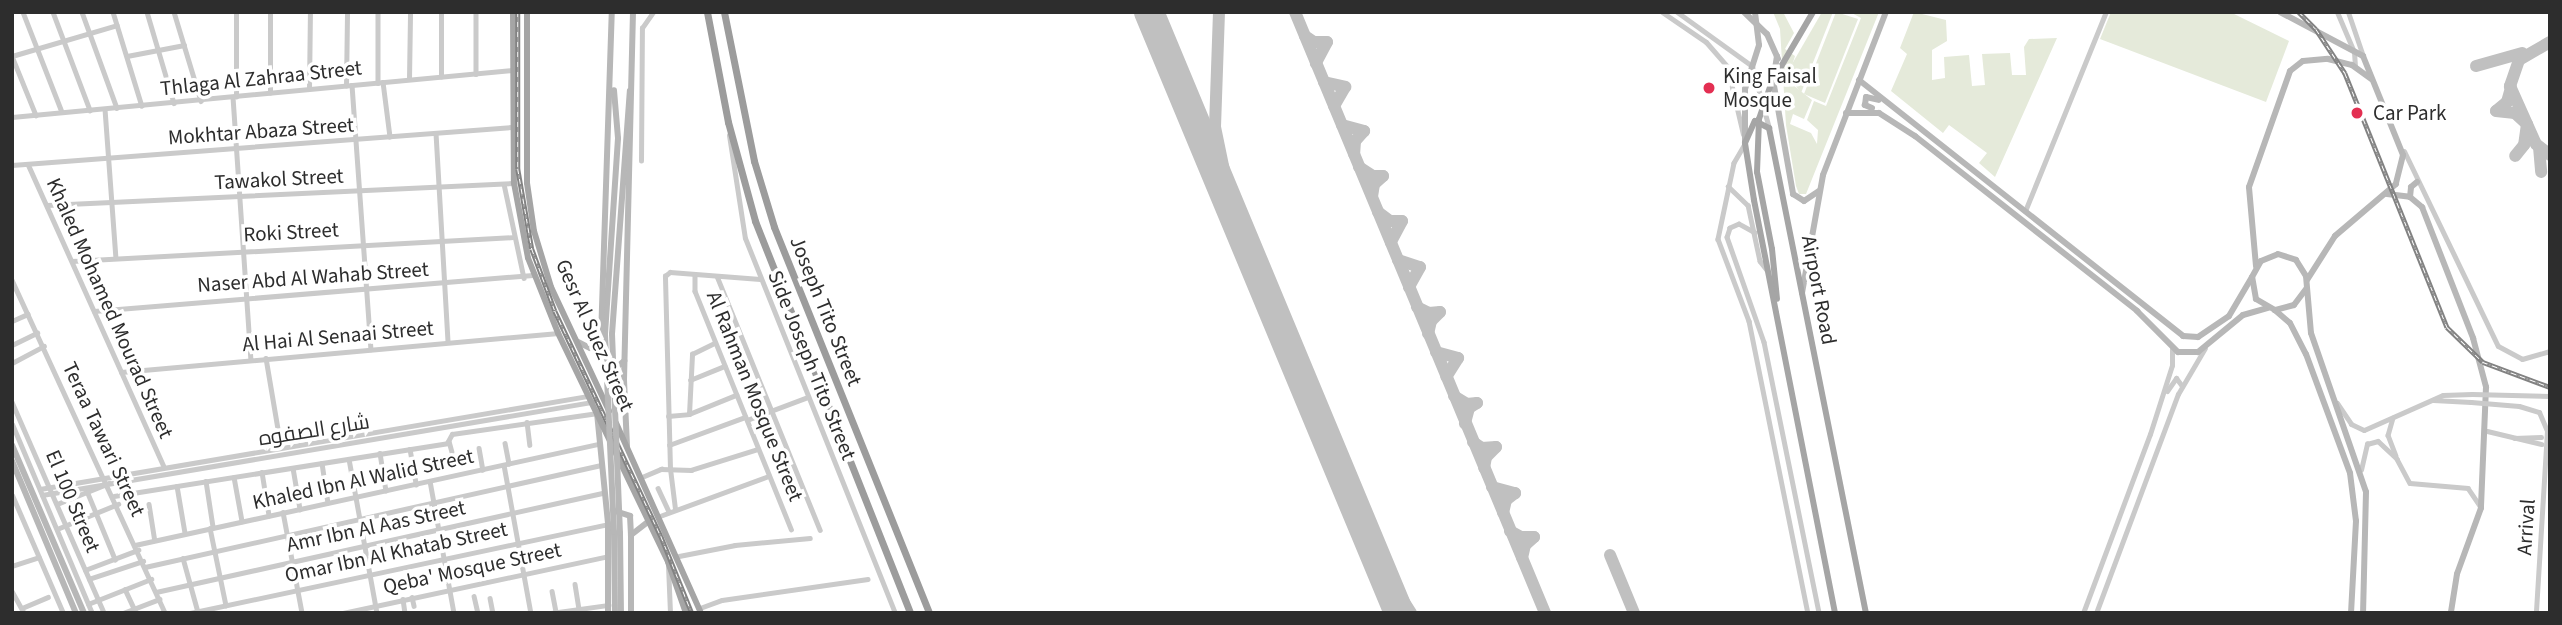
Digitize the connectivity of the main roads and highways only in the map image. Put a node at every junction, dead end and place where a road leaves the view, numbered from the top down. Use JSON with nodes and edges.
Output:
{"nodes":[{"id":1,"x":513,"y":12,"type":"edge"},
{"id":2,"x":527,"y":12,"type":"edge"},
{"id":3,"x":612,"y":12,"type":"edge"},
{"id":4,"x":633,"y":12,"type":"edge"},
{"id":5,"x":707,"y":12,"type":"edge"},
{"id":6,"x":724,"y":12,"type":"edge"},
{"id":7,"x":1744,"y":12,"type":"edge"},
{"id":8,"x":1755,"y":12,"type":"edge"},
{"id":9,"x":1813,"y":12,"type":"edge"},
{"id":10,"x":1886,"y":12,"type":"edge"},
{"id":11,"x":2280,"y":12,"type":"edge"},
{"id":12,"x":1758,"y":24,"type":"junction"},
{"id":13,"x":637,"y":66,"type":"junction"},
{"id":14,"x":1858,"y":80,"type":"junction"},
{"id":15,"x":2375,"y":83,"type":"junction"},
{"id":16,"x":527,"y":98,"type":"junction"},
{"id":17,"x":512,"y":99,"type":"junction"},
{"id":18,"x":1888,"y":104,"type":"junction"},
{"id":19,"x":1846,"y":113,"type":"junction"},
{"id":20,"x":527,"y":115,"type":"junction"},
{"id":21,"x":512,"y":117,"type":"junction"},
{"id":22,"x":1888,"y":117,"type":"junction"},
{"id":23,"x":1745,"y":143,"type":"junction"},
{"id":24,"x":2417,"y":182,"type":"road end"},
{"id":25,"x":1819,"y":191,"type":"junction"},
{"id":26,"x":2387,"y":194,"type":"junction"},
{"id":27,"x":2410,"y":197,"type":"junction"},
{"id":28,"x":2038,"y":221,"type":"junction"},
{"id":29,"x":2031,"y":228,"type":"junction"},
{"id":30,"x":2051,"y":230,"type":"junction"},
{"id":31,"x":2044,"y":239,"type":"junction"},
{"id":32,"x":2256,"y":266,"type":"junction"},
{"id":33,"x":2252,"y":277,"type":"junction"},
{"id":34,"x":2306,"y":286,"type":"junction"},
{"id":35,"x":1802,"y":293,"type":"junction"},
{"id":36,"x":556,"y":299,"type":"junction"},
{"id":37,"x":546,"y":304,"type":"junction"},
{"id":38,"x":2272,"y":309,"type":"junction"},
{"id":39,"x":1779,"y":320,"type":"junction"},
{"id":40,"x":606,"y":335,"type":"junction"},
{"id":41,"x":577,"y":341,"type":"junction"},
{"id":42,"x":624,"y":362,"type":"junction"},
{"id":43,"x":597,"y":413,"type":"junction"},
{"id":44,"x":12,"y":445,"type":"edge"},
{"id":45,"x":628,"y":446,"type":"junction"},
{"id":46,"x":12,"y":461,"type":"edge"},
{"id":47,"x":649,"y":521,"type":"junction"},
{"id":48,"x":608,"y":524,"type":"junction"},
{"id":49,"x":617,"y":533,"type":"junction"},
{"id":50,"x":631,"y":536,"type":"junction"},
{"id":51,"x":608,"y":609,"type":"edge"},
{"id":52,"x":701,"y":610,"type":"edge"},
{"id":53,"x":76,"y":613,"type":"edge"},
{"id":54,"x":84,"y":613,"type":"edge"},
{"id":55,"x":615,"y":613,"type":"edge"},
{"id":56,"x":621,"y":613,"type":"edge"},
{"id":57,"x":631,"y":613,"type":"edge"},
{"id":58,"x":686,"y":613,"type":"edge"},
{"id":59,"x":910,"y":613,"type":"edge"},
{"id":60,"x":929,"y":613,"type":"edge"},
{"id":61,"x":1835,"y":613,"type":"edge"},
{"id":62,"x":1866,"y":613,"type":"edge"},
{"id":63,"x":2351,"y":613,"type":"edge"},
{"id":64,"x":2363,"y":613,"type":"edge"},
{"id":65,"x":2451,"y":613,"type":"edge"}],
"edges":[{"from":1,"to":17,"type":"main road","name":"Gesr Al Suez Street"},
{"from":2,"to":16,"type":"main road","name":"Gesr Al Suez Street"},
{"from":3,"to":40,"type":"main road"},
{"from":4,"to":13,"type":"main road"},
{"from":5,"to":59,"type":"highway","name":"Joseph Tito Street"},
{"from":6,"to":60,"type":"highway","name":"Joseph Tito Street"},
{"from":7,"to":12,"type":"main road"},
{"from":8,"to":12,"type":"main road"},
{"from":9,"to":39,"type":"main road","bridge":true},
{"from":10,"to":14,"type":"main road"},
{"from":11,"to":15,"type":"main road"},
{"from":12,"to":23,"type":"main road"},
{"from":12,"to":25,"type":"main road"},
{"from":13,"to":40,"type":"main road"},
{"from":13,"to":42,"type":"main road"},
{"from":14,"to":18,"type":"main road"},
{"from":14,"to":19,"type":"main road"},
{"from":15,"to":26,"type":"main road"},
{"from":15,"to":32,"type":"main road"},
{"from":16,"to":17,"type":"main road"},
{"from":16,"to":20,"type":"main road","name":"Gesr Al Suez Street"},
{"from":17,"to":21,"type":"main road","name":"Gesr Al Suez Street"},
{"from":18,"to":22,"type":"main road"},
{"from":18,"to":28,"type":"main road"},
{"from":19,"to":22,"type":"main road"},
{"from":19,"to":25,"type":"main road"},
{"from":20,"to":21,"type":"main road"},
{"from":20,"to":36,"type":"main road","name":"Gesr Al Suez Street"},
{"from":21,"to":37,"type":"main road","name":"Gesr Al Suez Street"},
{"from":22,"to":29,"type":"main road"},
{"from":23,"to":35,"type":"main road","name":"Airport Road"},
{"from":23,"to":39,"type":"main road"},
{"from":24,"to":27,"type":"main road"},
{"from":25,"to":35,"type":"main road"},
{"from":26,"to":27,"type":"main road"},
{"from":26,"to":34,"type":"main road"},
{"from":27,"to":65,"type":"main road"},
{"from":28,"to":29,"type":"main road"},
{"from":28,"to":30,"type":"main road"},
{"from":29,"to":31,"type":"main road"},
{"from":30,"to":31,"type":"main road"},
{"from":30,"to":33,"type":"main road"},
{"from":31,"to":38,"type":"main road"},
{"from":32,"to":33,"type":"main road"},
{"from":32,"to":34,"type":"main road"},
{"from":33,"to":38,"type":"main road"},
{"from":34,"to":38,"type":"main road"},
{"from":34,"to":64,"type":"main road"},
{"from":35,"to":62,"type":"main road","name":"Airport Road"},
{"from":36,"to":37,"type":"main road"},
{"from":36,"to":41,"type":"main road","name":"Gesr Al Suez Street"},
{"from":37,"to":43,"type":"main road","name":"Gesr Al Suez Street"},
{"from":38,"to":63,"type":"main road"},
{"from":39,"to":61,"type":"main road"},
{"from":40,"to":41,"type":"main road"},
{"from":40,"to":42,"type":"main road"},
{"from":40,"to":49,"type":"main road","bridge":true},
{"from":41,"to":45,"type":"main road","name":"Gesr Al Suez Street"},
{"from":42,"to":45,"type":"main road"},
{"from":43,"to":47,"type":"main road","name":"Gesr Al Suez Street"},
{"from":43,"to":48,"type":"main road"},
{"from":44,"to":54,"type":"main road"},
{"from":45,"to":52,"type":"main road","name":"Gesr Al Suez Street"},
{"from":46,"to":53,"type":"main road"},
{"from":47,"to":50,"type":"main road"},
{"from":47,"to":58,"type":"main road","name":"Gesr Al Suez Street"},
{"from":48,"to":50,"type":"main road"},
{"from":48,"to":51,"type":"main road"},
{"from":49,"to":55,"type":"main road"},
{"from":49,"to":56,"type":"main road"},
{"from":50,"to":57,"type":"main road"}]}
